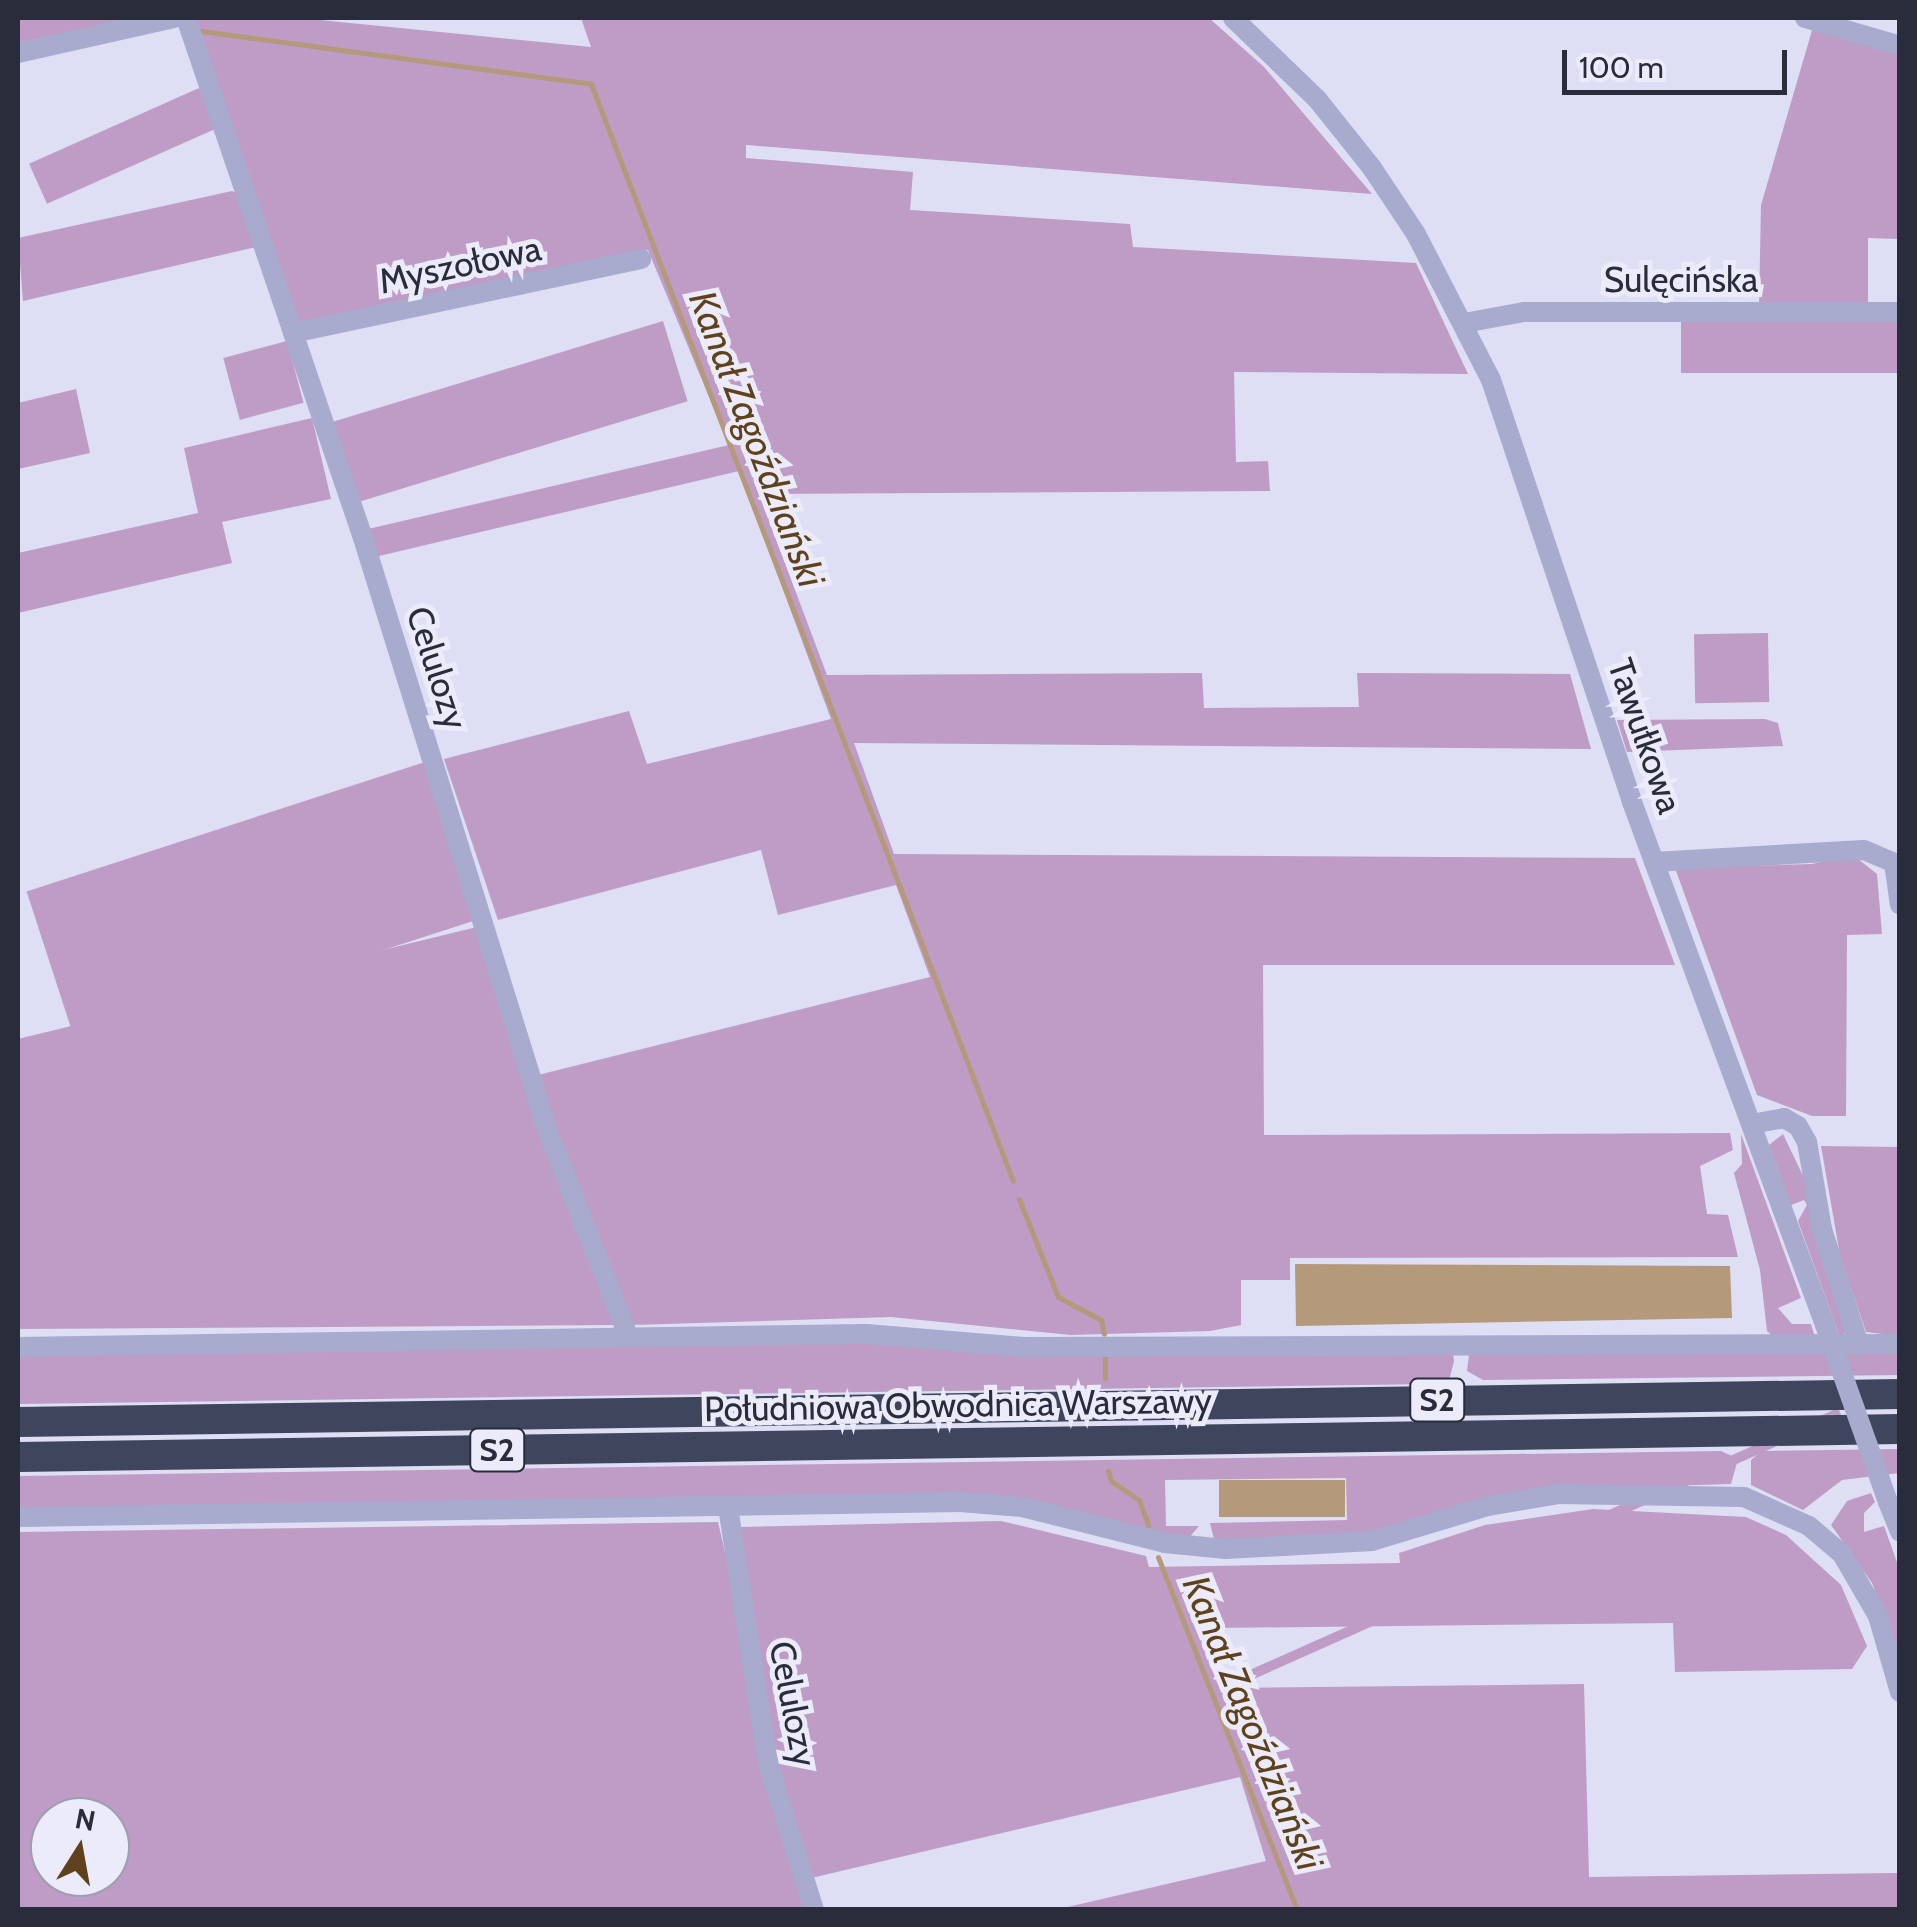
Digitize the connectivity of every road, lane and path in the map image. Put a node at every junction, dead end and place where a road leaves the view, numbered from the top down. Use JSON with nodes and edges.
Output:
{"nodes":[{"id":1,"x":1233,"y":18,"type":"edge"},
{"id":2,"x":1806,"y":18,"type":"edge"},
{"id":3,"x":184,"y":21,"type":"edge"},
{"id":4,"x":1900,"y":46,"type":"edge"},
{"id":5,"x":18,"y":53,"type":"edge"},
{"id":6,"x":641,"y":259,"type":"dead end"},
{"id":7,"x":1900,"y":312,"type":"edge"},
{"id":8,"x":1464,"y":324,"type":"junction"},
{"id":9,"x":293,"y":334,"type":"junction"},
{"id":10,"x":1654,"y":862,"type":"junction"},
{"id":11,"x":1900,"y":905,"type":"edge"},
{"id":12,"x":1751,"y":1124,"type":"junction"},
{"id":13,"x":628,"y":1336,"type":"junction"},
{"id":14,"x":1900,"y":1344,"type":"edge"},
{"id":15,"x":1859,"y":1345,"type":"junction"},
{"id":16,"x":18,"y":1346,"type":"edge"},
{"id":17,"x":1900,"y":1394,"type":"edge"},
{"id":18,"x":18,"y":1422,"type":"edge"},
{"id":19,"x":1900,"y":1429,"type":"edge"},
{"id":20,"x":18,"y":1457,"type":"edge"},
{"id":21,"x":728,"y":1507,"type":"junction"},
{"id":22,"x":18,"y":1517,"type":"edge"},
{"id":23,"x":1900,"y":1532,"type":"edge"},
{"id":24,"x":1900,"y":1692,"type":"edge"},
{"id":25,"x":814,"y":1910,"type":"edge"}],
"edges":[{"from":1,"to":8,"type":"street","name":"Tawułkowa"},
{"from":2,"to":4,"type":"street"},
{"from":3,"to":5,"type":"street"},
{"from":3,"to":9,"type":"street","name":"Celulozy"},
{"from":6,"to":9,"type":"street","name":"Myszołowa"},
{"from":7,"to":8,"type":"street","name":"Sulęcińska"},
{"from":8,"to":10,"type":"street","name":"Tawułkowa"},
{"from":9,"to":13,"type":"street","name":"Celulozy"},
{"from":10,"to":11,"type":"street"},
{"from":10,"to":12,"type":"street","name":"Tawułkowa"},
{"from":12,"to":15,"type":"street"},
{"from":12,"to":23,"type":"street","name":"Tawułkowa","bridge":true},
{"from":13,"to":15,"type":"street"},
{"from":13,"to":16,"type":"street"},
{"from":14,"to":15,"type":"street"},
{"from":17,"to":18,"type":"highway","name":"Południowa Obwodnica Warszawy","number":"S2"},
{"from":19,"to":20,"type":"highway","name":"Południowa Obwodnica Warszawy","number":"S2"},
{"from":21,"to":22,"type":"street"},
{"from":21,"to":24,"type":"street"},
{"from":21,"to":25,"type":"street","name":"Celulozy"}]}
